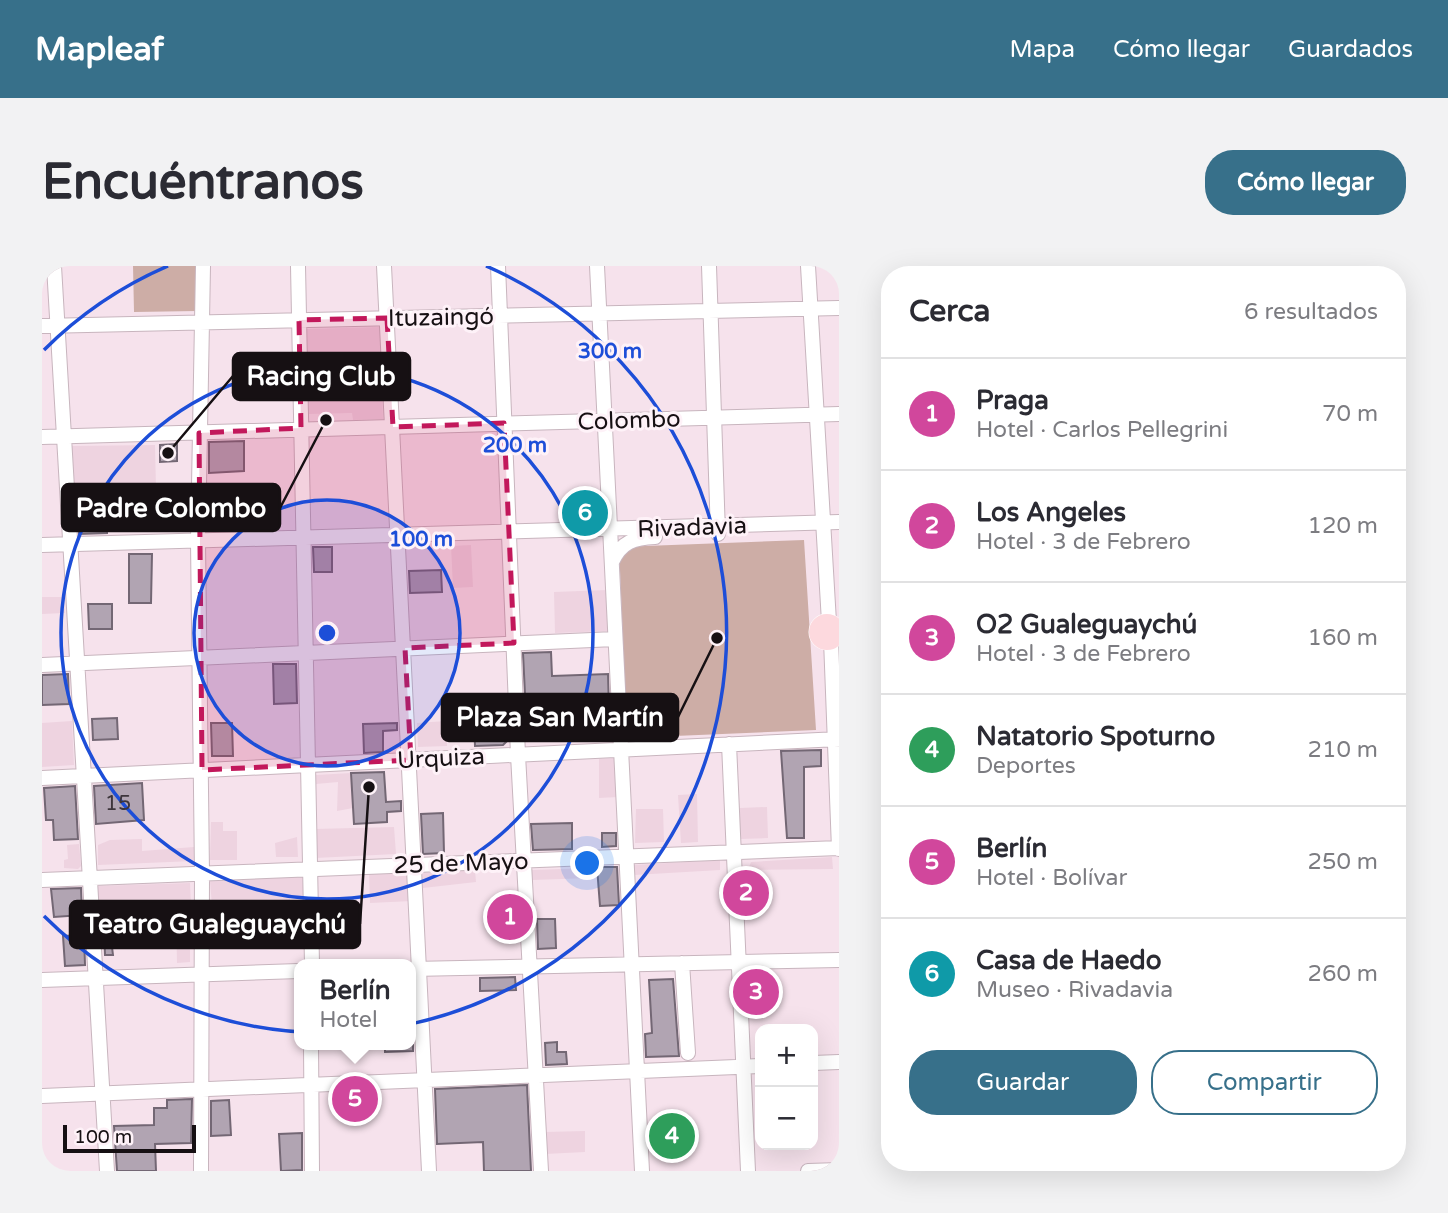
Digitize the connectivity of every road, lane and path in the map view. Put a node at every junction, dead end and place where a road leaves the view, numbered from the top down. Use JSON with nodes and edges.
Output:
{"nodes":[{"id":1,"x":54,"y":266,"type":"edge"},
{"id":2,"x":203,"y":266,"type":"edge"},
{"id":3,"x":298,"y":266,"type":"edge"},
{"id":4,"x":384,"y":266,"type":"edge"},
{"id":5,"x":498,"y":266,"type":"edge"},
{"id":6,"x":597,"y":266,"type":"edge"},
{"id":7,"x":709,"y":266,"type":"edge"},
{"id":8,"x":808,"y":266,"type":"edge"},
{"id":9,"x":810,"y":308,"type":"junction"},
{"id":10,"x":839,"y":308,"type":"edge"},
{"id":11,"x":711,"y":311,"type":"junction"},
{"id":12,"x":599,"y":313,"type":"junction"},
{"id":13,"x":500,"y":316,"type":"junction"},
{"id":14,"x":387,"y":318,"type":"junction"},
{"id":15,"x":299,"y":320,"type":"junction"},
{"id":16,"x":201,"y":323,"type":"junction"},
{"id":17,"x":49,"y":326,"type":"edge"},
{"id":18,"x":816,"y":414,"type":"junction"},
{"id":19,"x":839,"y":414,"type":"edge"},
{"id":20,"x":715,"y":418,"type":"junction"},
{"id":21,"x":604,"y":421,"type":"junction"},
{"id":22,"x":504,"y":423,"type":"junction"},
{"id":23,"x":393,"y":427,"type":"junction"},
{"id":24,"x":301,"y":428,"type":"junction"},
{"id":25,"x":199,"y":433,"type":"junction"},
{"id":26,"x":42,"y":437,"type":"edge"},
{"id":27,"x":63,"y":437,"type":"junction"},
{"id":28,"x":839,"y":522,"type":"edge"},
{"id":29,"x":822,"y":523,"type":"junction"},
{"id":30,"x":609,"y":530,"type":"junction"},
{"id":31,"x":718,"y":531,"type":"junction"},
{"id":32,"x":509,"y":533,"type":"junction"},
{"id":33,"x":399,"y":536,"type":"junction"},
{"id":34,"x":303,"y":538,"type":"junction"},
{"id":35,"x":198,"y":541,"type":"junction"},
{"id":36,"x":70,"y":544,"type":"junction"},
{"id":37,"x":42,"y":545,"type":"edge"},
{"id":38,"x":612,"y":562,"type":"junction"},
{"id":39,"x":831,"y":631,"type":"edge"},
{"id":40,"x":615,"y":639,"type":"junction"},
{"id":41,"x":514,"y":643,"type":"junction"},
{"id":42,"x":405,"y":648,"type":"junction"},
{"id":43,"x":305,"y":652,"type":"junction"},
{"id":44,"x":200,"y":657,"type":"junction"},
{"id":45,"x":76,"y":662,"type":"junction"},
{"id":46,"x":42,"y":665,"type":"edge"},
{"id":47,"x":836,"y":739,"type":"edge"},
{"id":48,"x":812,"y":740,"type":"junction"},
{"id":49,"x":729,"y":744,"type":"junction"},
{"id":50,"x":620,"y":750,"type":"junction"},
{"id":51,"x":518,"y":755,"type":"junction"},
{"id":52,"x":411,"y":760,"type":"junction"},
{"id":53,"x":307,"y":765,"type":"junction"},
{"id":54,"x":202,"y":770,"type":"junction"},
{"id":55,"x":83,"y":775,"type":"junction"},
{"id":56,"x":42,"y":778,"type":"edge"},
{"id":57,"x":839,"y":849,"type":"edge"},
{"id":58,"x":734,"y":853,"type":"junction"},
{"id":59,"x":625,"y":857,"type":"junction"},
{"id":60,"x":524,"y":861,"type":"junction"},
{"id":61,"x":415,"y":865,"type":"junction"},
{"id":62,"x":308,"y":869,"type":"junction"},
{"id":63,"x":202,"y":873,"type":"junction"},
{"id":64,"x":89,"y":878,"type":"junction"},
{"id":65,"x":42,"y":880,"type":"edge"},
{"id":66,"x":312,"y":959,"type":"edge"},
{"id":67,"x":415,"y":959,"type":"edge"},
{"id":68,"x":839,"y":960,"type":"edge"},
{"id":69,"x":682,"y":963,"type":"junction"},
{"id":70,"x":739,"y":963,"type":"junction"},
{"id":71,"x":633,"y":964,"type":"junction"},
{"id":72,"x":530,"y":966,"type":"junction"},
{"id":73,"x":416,"y":969,"type":"edge"},
{"id":74,"x":294,"y":971,"type":"edge"},
{"id":75,"x":202,"y":974,"type":"junction"},
{"id":76,"x":95,"y":978,"type":"junction"},
{"id":77,"x":42,"y":980,"type":"edge"},
{"id":78,"x":416,"y":980,"type":"edge"},
{"id":79,"x":311,"y":1050,"type":"edge"},
{"id":80,"x":688,"y":1053,"type":"dead end"},
{"id":81,"x":839,"y":1062,"type":"edge"},
{"id":82,"x":818,"y":1063,"type":"edge"},
{"id":83,"x":743,"y":1066,"type":"junction"},
{"id":84,"x":755,"y":1066,"type":"edge"},
{"id":85,"x":636,"y":1071,"type":"junction"},
{"id":86,"x":536,"y":1075,"type":"junction"},
{"id":87,"x":425,"y":1080,"type":"junction"},
{"id":88,"x":310,"y":1084,"type":"junction"},
{"id":89,"x":201,"y":1089,"type":"junction"},
{"id":90,"x":102,"y":1093,"type":"junction"},
{"id":91,"x":42,"y":1096,"type":"edge"},
{"id":92,"x":839,"y":1170,"type":"edge"},
{"id":93,"x":107,"y":1171,"type":"edge"},
{"id":94,"x":201,"y":1171,"type":"edge"},
{"id":95,"x":312,"y":1171,"type":"edge"},
{"id":96,"x":429,"y":1171,"type":"edge"},
{"id":97,"x":541,"y":1171,"type":"edge"},
{"id":98,"x":642,"y":1171,"type":"edge"},
{"id":99,"x":748,"y":1171,"type":"edge"},
{"id":100,"x":808,"y":1171,"type":"edge"}],
"edges":[{"from":1,"to":17,"type":"street"},
{"from":2,"to":16,"type":"street"},
{"from":3,"to":15,"type":"street"},
{"from":4,"to":14,"type":"street"},
{"from":5,"to":13,"type":"street"},
{"from":6,"to":12,"type":"street"},
{"from":7,"to":11,"type":"street"},
{"from":8,"to":9,"type":"street"},
{"from":9,"to":10,"type":"street","name":"Ituzaingó"},
{"from":9,"to":11,"type":"street","name":"Ituzaingó"},
{"from":9,"to":18,"type":"street"},
{"from":11,"to":12,"type":"street","name":"Ituzaingó"},
{"from":11,"to":20,"type":"street"},
{"from":12,"to":13,"type":"street","name":"Ituzaingó"},
{"from":12,"to":21,"type":"street"},
{"from":13,"to":14,"type":"street","name":"Ituzaingó"},
{"from":13,"to":22,"type":"street"},
{"from":14,"to":15,"type":"street","name":"Ituzaingó"},
{"from":14,"to":23,"type":"street"},
{"from":15,"to":16,"type":"street","name":"Ituzaingó"},
{"from":15,"to":24,"type":"street"},
{"from":16,"to":17,"type":"street","name":"Ituzaingó"},
{"from":16,"to":25,"type":"street"},
{"from":17,"to":27,"type":"street"},
{"from":18,"to":19,"type":"street","name":"Colombo"},
{"from":18,"to":20,"type":"street","name":"Colombo"},
{"from":18,"to":29,"type":"street"},
{"from":20,"to":21,"type":"street","name":"Colombo"},
{"from":20,"to":31,"type":"street"},
{"from":21,"to":22,"type":"street","name":"Colombo"},
{"from":21,"to":30,"type":"street"},
{"from":22,"to":23,"type":"street","name":"Colombo"},
{"from":22,"to":32,"type":"street"},
{"from":23,"to":24,"type":"street","name":"Colombo"},
{"from":23,"to":33,"type":"street"},
{"from":24,"to":25,"type":"street","name":"Colombo"},
{"from":24,"to":34,"type":"street"},
{"from":25,"to":27,"type":"street","name":"Colombo"},
{"from":25,"to":35,"type":"street"},
{"from":26,"to":27,"type":"street","name":"Colombo"},
{"from":27,"to":36,"type":"street"},
{"from":28,"to":29,"type":"street","name":"Rivadavia"},
{"from":29,"to":31,"type":"street","name":"Rivadavia"},
{"from":29,"to":39,"type":"street"},
{"from":30,"to":31,"type":"street","name":"Rivadavia"},
{"from":30,"to":32,"type":"street","name":"Rivadavia"},
{"from":30,"to":38,"type":"street"},
{"from":31,"to":38,"type":"street","name":"Rivadavia"},
{"from":31,"to":39,"type":"street","name":"Rivadavia"},
{"from":32,"to":33,"type":"street","name":"Rivadavia"},
{"from":32,"to":41,"type":"street"},
{"from":33,"to":34,"type":"street","name":"Rivadavia"},
{"from":33,"to":42,"type":"street"},
{"from":34,"to":35,"type":"street","name":"Rivadavia"},
{"from":34,"to":43,"type":"street"},
{"from":35,"to":36,"type":"street","name":"Rivadavia"},
{"from":35,"to":44,"type":"street"},
{"from":36,"to":37,"type":"street","name":"Rivadavia"},
{"from":36,"to":45,"type":"street"},
{"from":38,"to":40,"type":"street"},
{"from":39,"to":47,"type":"street"},
{"from":39,"to":48,"type":"street"},
{"from":40,"to":41,"type":"street"},
{"from":40,"to":50,"type":"street"},
{"from":41,"to":42,"type":"street"},
{"from":41,"to":51,"type":"street"},
{"from":42,"to":43,"type":"street"},
{"from":42,"to":52,"type":"street"},
{"from":43,"to":44,"type":"street"},
{"from":43,"to":53,"type":"street"},
{"from":44,"to":45,"type":"street"},
{"from":44,"to":54,"type":"street"},
{"from":45,"to":46,"type":"street"},
{"from":45,"to":55,"type":"street"},
{"from":47,"to":48,"type":"street","name":"Urquiza"},
{"from":47,"to":57,"type":"street"},
{"from":48,"to":49,"type":"street","name":"Urquiza"},
{"from":49,"to":50,"type":"street","name":"Urquiza"},
{"from":49,"to":58,"type":"street"},
{"from":50,"to":51,"type":"street","name":"Urquiza"},
{"from":50,"to":59,"type":"street"},
{"from":51,"to":52,"type":"street","name":"Urquiza"},
{"from":51,"to":60,"type":"street"},
{"from":52,"to":53,"type":"street","name":"Urquiza"},
{"from":52,"to":61,"type":"street"},
{"from":53,"to":54,"type":"street","name":"Urquiza"},
{"from":53,"to":62,"type":"street"},
{"from":54,"to":55,"type":"street","name":"Urquiza"},
{"from":54,"to":63,"type":"street"},
{"from":55,"to":56,"type":"street","name":"Urquiza"},
{"from":55,"to":64,"type":"street"},
{"from":57,"to":58,"type":"street","name":"25 de Mayo"},
{"from":58,"to":59,"type":"street","name":"25 de Mayo"},
{"from":58,"to":70,"type":"street"},
{"from":59,"to":60,"type":"street","name":"25 de Mayo"},
{"from":59,"to":71,"type":"street"},
{"from":60,"to":61,"type":"street","name":"25 de Mayo"},
{"from":60,"to":72,"type":"street"},
{"from":61,"to":62,"type":"street","name":"25 de Mayo"},
{"from":61,"to":67,"type":"street"},
{"from":62,"to":63,"type":"street","name":"25 de Mayo"},
{"from":62,"to":66,"type":"street"},
{"from":63,"to":64,"type":"street","name":"25 de Mayo"},
{"from":63,"to":75,"type":"street"},
{"from":64,"to":65,"type":"street","name":"25 de Mayo"},
{"from":64,"to":76,"type":"street"},
{"from":68,"to":70,"type":"street"},
{"from":69,"to":70,"type":"street"},
{"from":69,"to":71,"type":"street"},
{"from":69,"to":80,"type":"street"},
{"from":70,"to":83,"type":"street"},
{"from":71,"to":72,"type":"street"},
{"from":71,"to":85,"type":"street"},
{"from":72,"to":73,"type":"street"},
{"from":72,"to":86,"type":"street"},
{"from":74,"to":75,"type":"street"},
{"from":75,"to":76,"type":"street"},
{"from":75,"to":89,"type":"street"},
{"from":76,"to":77,"type":"street"},
{"from":76,"to":90,"type":"street"},
{"from":78,"to":87,"type":"street"},
{"from":79,"to":88,"type":"street"},
{"from":81,"to":82,"type":"street"},
{"from":83,"to":84,"type":"street"},
{"from":83,"to":85,"type":"street"},
{"from":83,"to":99,"type":"street"},
{"from":85,"to":86,"type":"street"},
{"from":85,"to":98,"type":"street"},
{"from":86,"to":87,"type":"street"},
{"from":86,"to":97,"type":"street"},
{"from":87,"to":88,"type":"street"},
{"from":87,"to":96,"type":"street"},
{"from":88,"to":89,"type":"street"},
{"from":88,"to":95,"type":"street"},
{"from":89,"to":90,"type":"street"},
{"from":89,"to":94,"type":"street"},
{"from":90,"to":91,"type":"street"},
{"from":90,"to":93,"type":"street"},
{"from":92,"to":100,"type":"street"}]}
